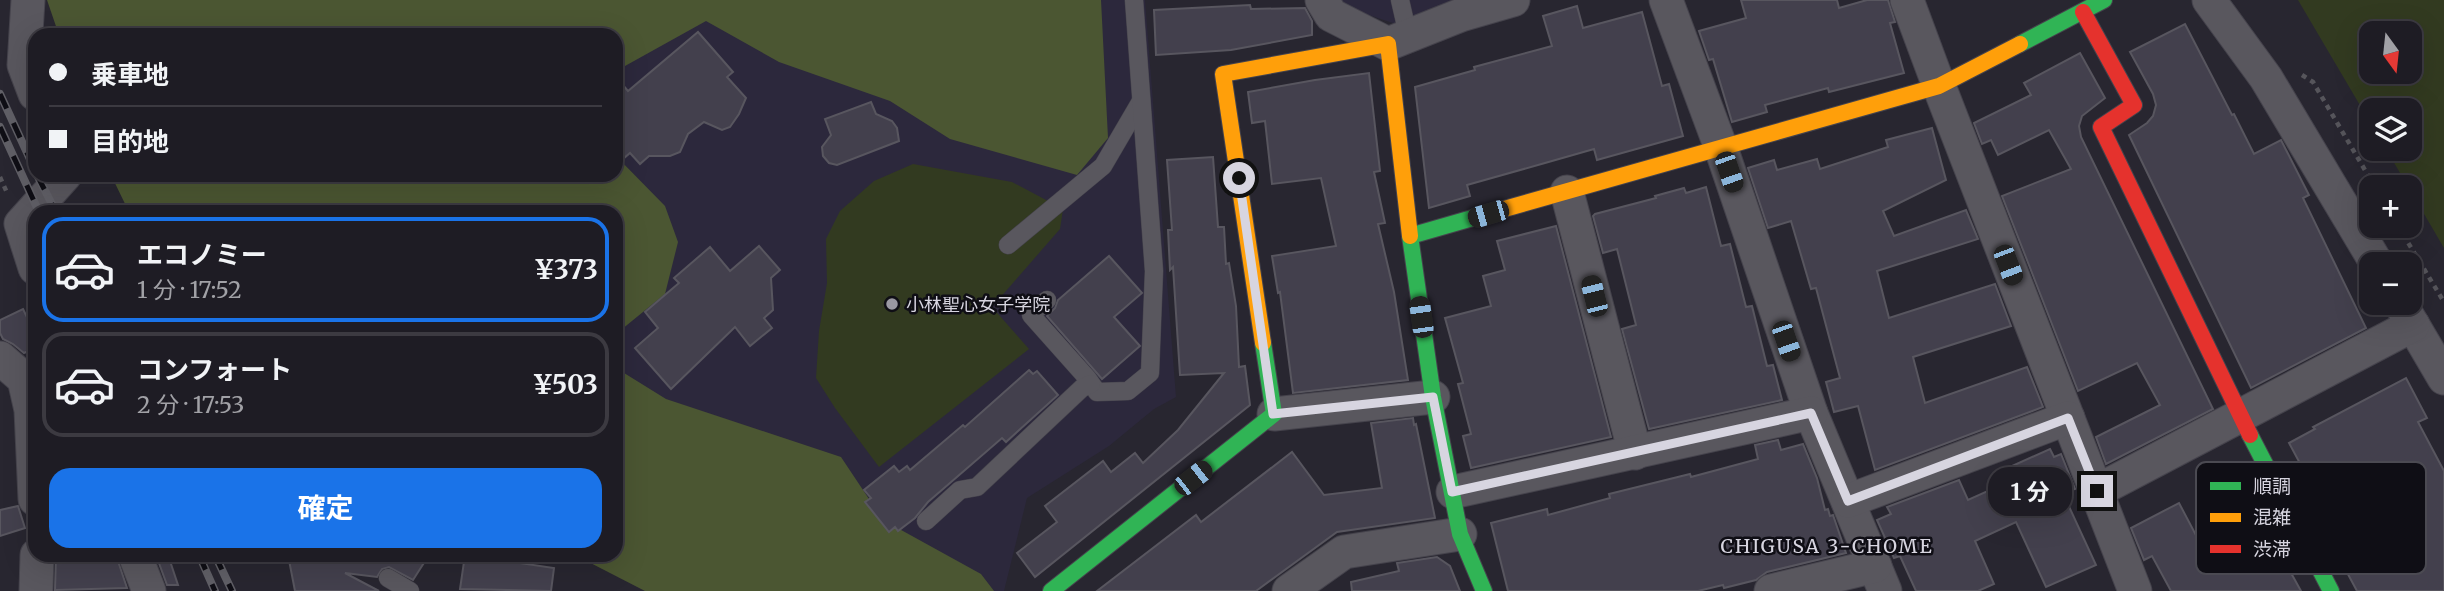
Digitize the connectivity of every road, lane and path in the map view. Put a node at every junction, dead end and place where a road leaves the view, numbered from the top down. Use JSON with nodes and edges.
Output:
{"nodes":[{"id":1,"x":27,"y":0,"type":"edge"},
{"id":2,"x":1134,"y":0,"type":"edge"},
{"id":3,"x":1322,"y":0,"type":"edge"},
{"id":4,"x":1400,"y":0,"type":"edge"},
{"id":5,"x":1513,"y":0,"type":"edge"},
{"id":6,"x":1666,"y":0,"type":"edge"},
{"id":7,"x":1907,"y":0,"type":"edge"},
{"id":8,"x":2104,"y":0,"type":"edge"},
{"id":9,"x":2209,"y":0,"type":"edge"},
{"id":10,"x":2082,"y":12,"type":"junction"},
{"id":11,"x":1398,"y":39,"type":"junction"},
{"id":12,"x":28,"y":76,"type":"edge"},
{"id":13,"x":1939,"y":86,"type":"junction"},
{"id":14,"x":1141,"y":101,"type":"junction"},
{"id":15,"x":1721,"y":148,"type":"junction"},
{"id":16,"x":59,"y":182,"type":"edge"},
{"id":17,"x":1567,"y":192,"type":"junction"},
{"id":18,"x":39,"y":205,"type":"edge"},
{"id":19,"x":28,"y":217,"type":"edge"},
{"id":20,"x":1410,"y":236,"type":"junction"},
{"id":21,"x":2405,"y":238,"type":"edge"},
{"id":22,"x":1008,"y":245,"type":"dead end"},
{"id":23,"x":28,"y":251,"type":"edge"},
{"id":24,"x":2370,"y":252,"type":"edge"},
{"id":25,"x":1047,"y":300,"type":"dead end"},
{"id":26,"x":2444,"y":302,"type":"edge"},
{"id":27,"x":2405,"y":315,"type":"edge"},
{"id":28,"x":2408,"y":315,"type":"edge"},
{"id":29,"x":20,"y":372,"type":"edge"},
{"id":30,"x":2444,"y":378,"type":"edge"},
{"id":31,"x":1091,"y":384,"type":"junction"},
{"id":32,"x":1433,"y":397,"type":"junction"},
{"id":33,"x":28,"y":400,"type":"edge"},
{"id":34,"x":1811,"y":413,"type":"junction"},
{"id":35,"x":1273,"y":414,"type":"junction"},
{"id":36,"x":2242,"y":417,"type":"junction"},
{"id":37,"x":2068,"y":418,"type":"junction"},
{"id":38,"x":1635,"y":453,"type":"junction"},
{"id":39,"x":2265,"y":462,"type":"edge"},
{"id":40,"x":2097,"y":491,"type":"junction"},
{"id":41,"x":1452,"y":492,"type":"junction"},
{"id":42,"x":1848,"y":501,"type":"junction"},
{"id":43,"x":926,"y":521,"type":"dead end"},
{"id":44,"x":1460,"y":534,"type":"junction"},
{"id":45,"x":37,"y":562,"type":"edge"},
{"id":46,"x":138,"y":562,"type":"edge"},
{"id":47,"x":2322,"y":574,"type":"edge"},
{"id":48,"x":388,"y":578,"type":"dead end"},
{"id":49,"x":1880,"y":578,"type":"edge"},
{"id":50,"x":36,"y":591,"type":"edge"},
{"id":51,"x":149,"y":591,"type":"edge"},
{"id":52,"x":410,"y":591,"type":"edge"},
{"id":53,"x":1051,"y":591,"type":"edge"},
{"id":54,"x":1289,"y":591,"type":"edge"},
{"id":55,"x":1484,"y":591,"type":"edge"},
{"id":56,"x":1771,"y":591,"type":"edge"},
{"id":57,"x":2135,"y":591,"type":"edge"},
{"id":58,"x":2331,"y":591,"type":"edge"}],
"edges":[{"from":1,"to":12,"type":"street"},
{"from":2,"to":14,"type":"lane"},
{"from":3,"to":11,"type":"street"},
{"from":4,"to":11,"type":"lane"},
{"from":5,"to":11,"type":"street"},
{"from":6,"to":15,"type":"street"},
{"from":7,"to":13,"type":"street"},
{"from":8,"to":10,"type":"street"},
{"from":9,"to":24,"type":"street"},
{"from":10,"to":13,"type":"street"},
{"from":10,"to":36,"type":"street"},
{"from":11,"to":20,"type":"street"},
{"from":11,"to":35,"type":"street"},
{"from":13,"to":15,"type":"street"},
{"from":13,"to":37,"type":"street"},
{"from":14,"to":22,"type":"lane"},
{"from":14,"to":31,"type":"lane"},
{"from":15,"to":17,"type":"street"},
{"from":15,"to":34,"type":"street"},
{"from":16,"to":18,"type":"street"},
{"from":17,"to":20,"type":"street"},
{"from":17,"to":38,"type":"street"},
{"from":19,"to":23,"type":"street"},
{"from":20,"to":32,"type":"street"},
{"from":21,"to":26,"type":"path"},
{"from":25,"to":31,"type":"lane"},
{"from":27,"to":36,"type":"street"},
{"from":28,"to":30,"type":"street"},
{"from":29,"to":33,"type":"street"},
{"from":31,"to":43,"type":"lane"},
{"from":32,"to":35,"type":"street"},
{"from":32,"to":41,"type":"street"},
{"from":34,"to":38,"type":"street"},
{"from":34,"to":42,"type":"street"},
{"from":35,"to":53,"type":"street"},
{"from":36,"to":39,"type":"street"},
{"from":36,"to":40,"type":"street"},
{"from":37,"to":40,"type":"street"},
{"from":37,"to":42,"type":"street"},
{"from":38,"to":41,"type":"street"},
{"from":40,"to":57,"type":"street"},
{"from":41,"to":44,"type":"street"},
{"from":42,"to":49,"type":"street"},
{"from":44,"to":54,"type":"street"},
{"from":44,"to":55,"type":"street"},
{"from":45,"to":50,"type":"street"},
{"from":46,"to":51,"type":"street"},
{"from":47,"to":58,"type":"street"},
{"from":48,"to":52,"type":"lane"},
{"from":49,"to":56,"type":"street"}]}
